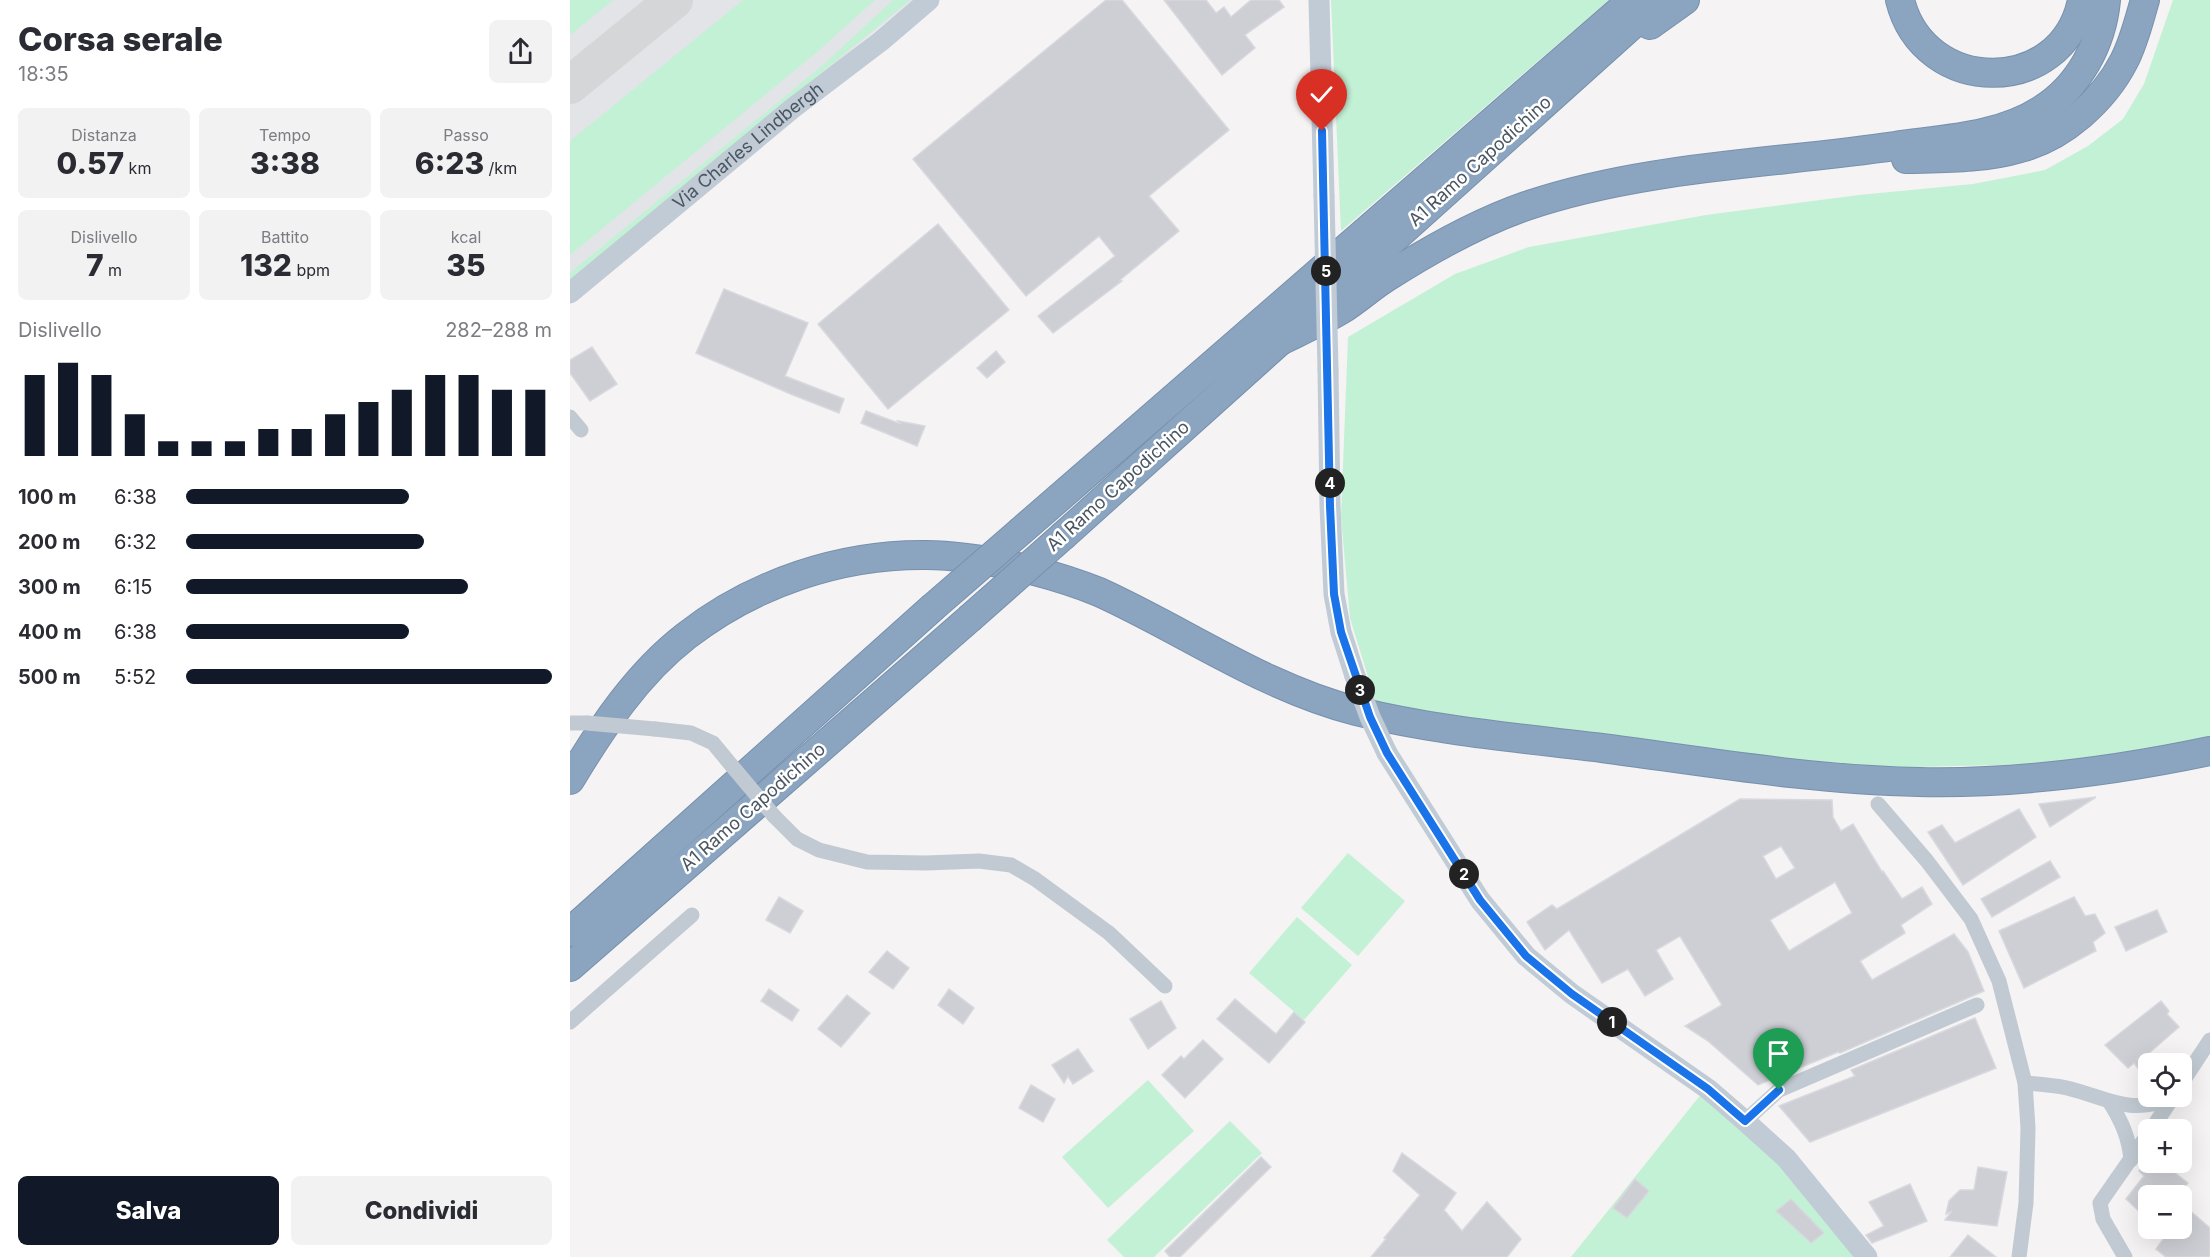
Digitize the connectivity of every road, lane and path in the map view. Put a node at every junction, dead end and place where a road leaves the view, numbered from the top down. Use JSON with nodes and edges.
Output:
{"nodes":[{"id":1,"x":928,"y":0,"type":"edge"},
{"id":2,"x":1319,"y":0,"type":"edge"},
{"id":3,"x":1632,"y":0,"type":"edge"},
{"id":4,"x":1662,"y":0,"type":"edge"},
{"id":5,"x":1685,"y":0,"type":"edge"},
{"id":6,"x":1900,"y":0,"type":"edge"},
{"id":7,"x":2082,"y":0,"type":"edge"},
{"id":8,"x":2106,"y":0,"type":"edge"},
{"id":9,"x":2145,"y":0,"type":"edge"},
{"id":10,"x":1576,"y":75,"type":"junction"},
{"id":11,"x":1793,"y":159,"type":"junction"},
{"id":12,"x":570,"y":293,"type":"edge"},
{"id":13,"x":1278,"y":342,"type":"junction"},
{"id":14,"x":570,"y":417,"type":"edge"},
{"id":15,"x":581,"y":430,"type":"dead end"},
{"id":16,"x":570,"y":723,"type":"edge"},
{"id":17,"x":2210,"y":751,"type":"edge"},
{"id":18,"x":570,"y":780,"type":"edge"},
{"id":19,"x":1878,"y":804,"type":"dead end"},
{"id":20,"x":692,"y":915,"type":"dead end"},
{"id":21,"x":570,"y":932,"type":"edge"},
{"id":22,"x":570,"y":967,"type":"edge"},
{"id":23,"x":1165,"y":986,"type":"dead end"},
{"id":24,"x":1977,"y":1005,"type":"dead end"},
{"id":25,"x":570,"y":1022,"type":"edge"},
{"id":26,"x":2210,"y":1040,"type":"edge"},
{"id":27,"x":2192,"y":1067,"type":"edge"},
{"id":28,"x":2025,"y":1083,"type":"junction"},
{"id":29,"x":2109,"y":1101,"type":"junction"},
{"id":30,"x":2138,"y":1107,"type":"edge"},
{"id":31,"x":1745,"y":1121,"type":"junction"},
{"id":32,"x":2138,"y":1149,"type":"edge"},
{"id":33,"x":2131,"y":1160,"type":"junction"},
{"id":34,"x":1867,"y":1257,"type":"edge"},
{"id":35,"x":2019,"y":1257,"type":"edge"},
{"id":36,"x":2125,"y":1257,"type":"edge"}],
"edges":[{"from":1,"to":12,"type":"street","name":"Via Charles Lindbergh"},
{"from":2,"to":31,"type":"street","bridge":true},
{"from":3,"to":21,"type":"highway","name":"A1 Ramo Capodichino","bridge":true},
{"from":4,"to":10,"type":"highway","name":"A1 Ramo Capodichino"},
{"from":5,"to":10,"type":"highway"},
{"from":6,"to":7,"type":"highway"},
{"from":8,"to":11,"type":"highway"},
{"from":9,"to":11,"type":"highway"},
{"from":10,"to":13,"type":"highway","name":"A1 Ramo Capodichino"},
{"from":11,"to":13,"type":"highway"},
{"from":13,"to":22,"type":"highway","name":"A1 Ramo Capodichino","bridge":true},
{"from":14,"to":15,"type":"street"},
{"from":16,"to":23,"type":"street","bridge":true},
{"from":17,"to":18,"type":"highway"},
{"from":19,"to":28,"type":"street"},
{"from":20,"to":25,"type":"street"},
{"from":24,"to":31,"type":"street"},
{"from":26,"to":27,"type":"street"},
{"from":28,"to":29,"type":"street"},
{"from":28,"to":35,"type":"street"},
{"from":29,"to":30,"type":"street"},
{"from":29,"to":33,"type":"street"},
{"from":31,"to":34,"type":"street"},
{"from":32,"to":33,"type":"street"},
{"from":33,"to":36,"type":"street"}]}
